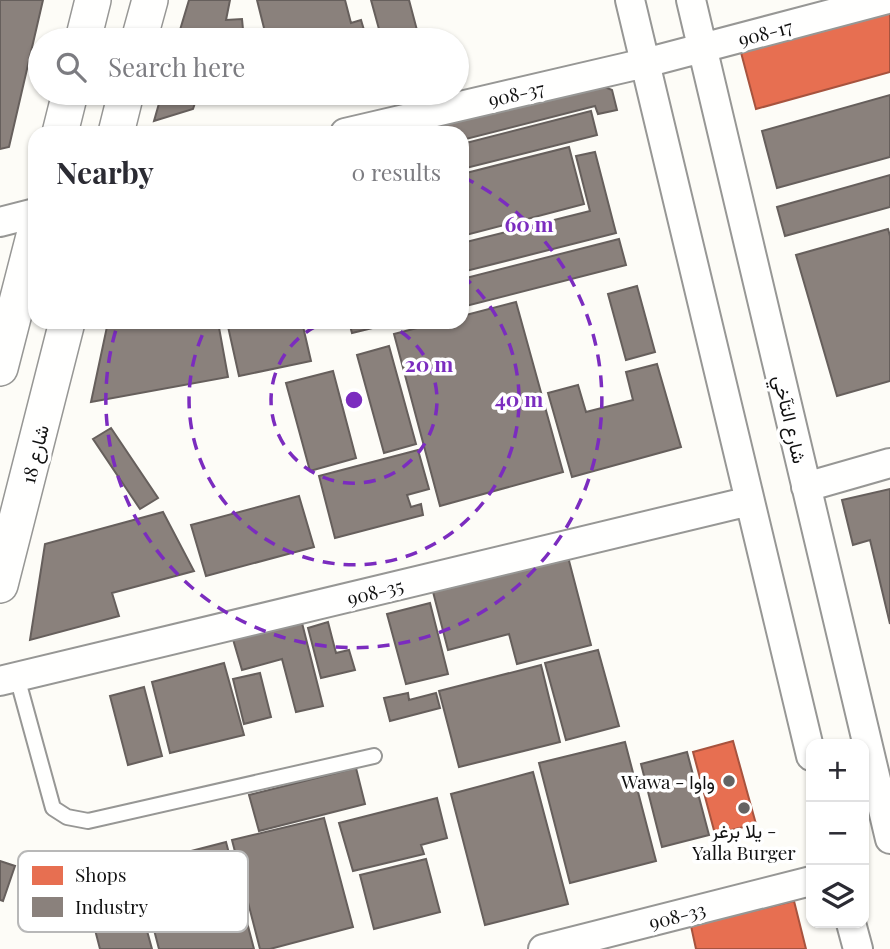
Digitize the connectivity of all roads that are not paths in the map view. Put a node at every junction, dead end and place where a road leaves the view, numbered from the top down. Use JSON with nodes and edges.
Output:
{"nodes":[{"id":1,"x":93,"y":0,"type":"edge"},
{"id":2,"x":149,"y":0,"type":"edge"},
{"id":3,"x":630,"y":0,"type":"edge"},
{"id":4,"x":691,"y":0,"type":"edge"},
{"id":5,"x":884,"y":0,"type":"edge"},
{"id":6,"x":86,"y":28,"type":"edge"},
{"id":7,"x":142,"y":28,"type":"edge"},
{"id":8,"x":703,"y":49,"type":"junction"},
{"id":9,"x":645,"y":63,"type":"junction"},
{"id":10,"x":469,"y":104,"type":"edge"},
{"id":11,"x":67,"y":105,"type":"edge"},
{"id":12,"x":123,"y":105,"type":"edge"},
{"id":13,"x":465,"y":105,"type":"edge"},
{"id":14,"x":62,"y":126,"type":"edge"},
{"id":15,"x":118,"y":126,"type":"edge"},
{"id":16,"x":375,"y":126,"type":"edge"},
{"id":17,"x":28,"y":215,"type":"edge"},
{"id":18,"x":0,"y":222,"type":"edge"},
{"id":19,"x":28,"y":259,"type":"edge"},
{"id":20,"x":65,"y":329,"type":"edge"},
{"id":21,"x":0,"y":368,"type":"edge"},
{"id":22,"x":890,"y":463,"type":"edge"},
{"id":23,"x":807,"y":487,"type":"junction"},
{"id":24,"x":750,"y":500,"type":"junction"},
{"id":25,"x":0,"y":585,"type":"edge"},
{"id":26,"x":8,"y":679,"type":"edge"},
{"id":27,"x":807,"y":739,"type":"edge"},
{"id":28,"x":373,"y":756,"type":"dead end"},
{"id":29,"x":890,"y":839,"type":"edge"},
{"id":30,"x":806,"y":882,"type":"edge"},
{"id":31,"x":852,"y":928,"type":"edge"},
{"id":32,"x":543,"y":949,"type":"edge"},
{"id":33,"x":858,"y":949,"type":"edge"}],
"edges":[{"from":1,"to":6,"type":"street"},
{"from":2,"to":7,"type":"street"},
{"from":3,"to":9,"type":"street"},
{"from":4,"to":8,"type":"street","name":"شارع التآخي"},
{"from":5,"to":8,"type":"street","name":"908-17"},
{"from":8,"to":9,"type":"street","name":"908-17"},
{"from":8,"to":23,"type":"street","name":"شارع التآخي"},
{"from":9,"to":10,"type":"street","name":"908-37"},
{"from":9,"to":24,"type":"street"},
{"from":11,"to":14,"type":"street"},
{"from":12,"to":15,"type":"street"},
{"from":13,"to":16,"type":"street","name":"908-37"},
{"from":17,"to":18,"type":"street"},
{"from":19,"to":21,"type":"street"},
{"from":20,"to":25,"type":"street","name":"شارع 18"},
{"from":22,"to":23,"type":"street"},
{"from":23,"to":29,"type":"street","name":"شارع التآخي"},
{"from":24,"to":26,"type":"street","name":"908-35"},
{"from":24,"to":27,"type":"street"},
{"from":26,"to":28,"type":"lane"},
{"from":30,"to":32,"type":"street","name":"908-33"},
{"from":31,"to":33,"type":"street"}]}
